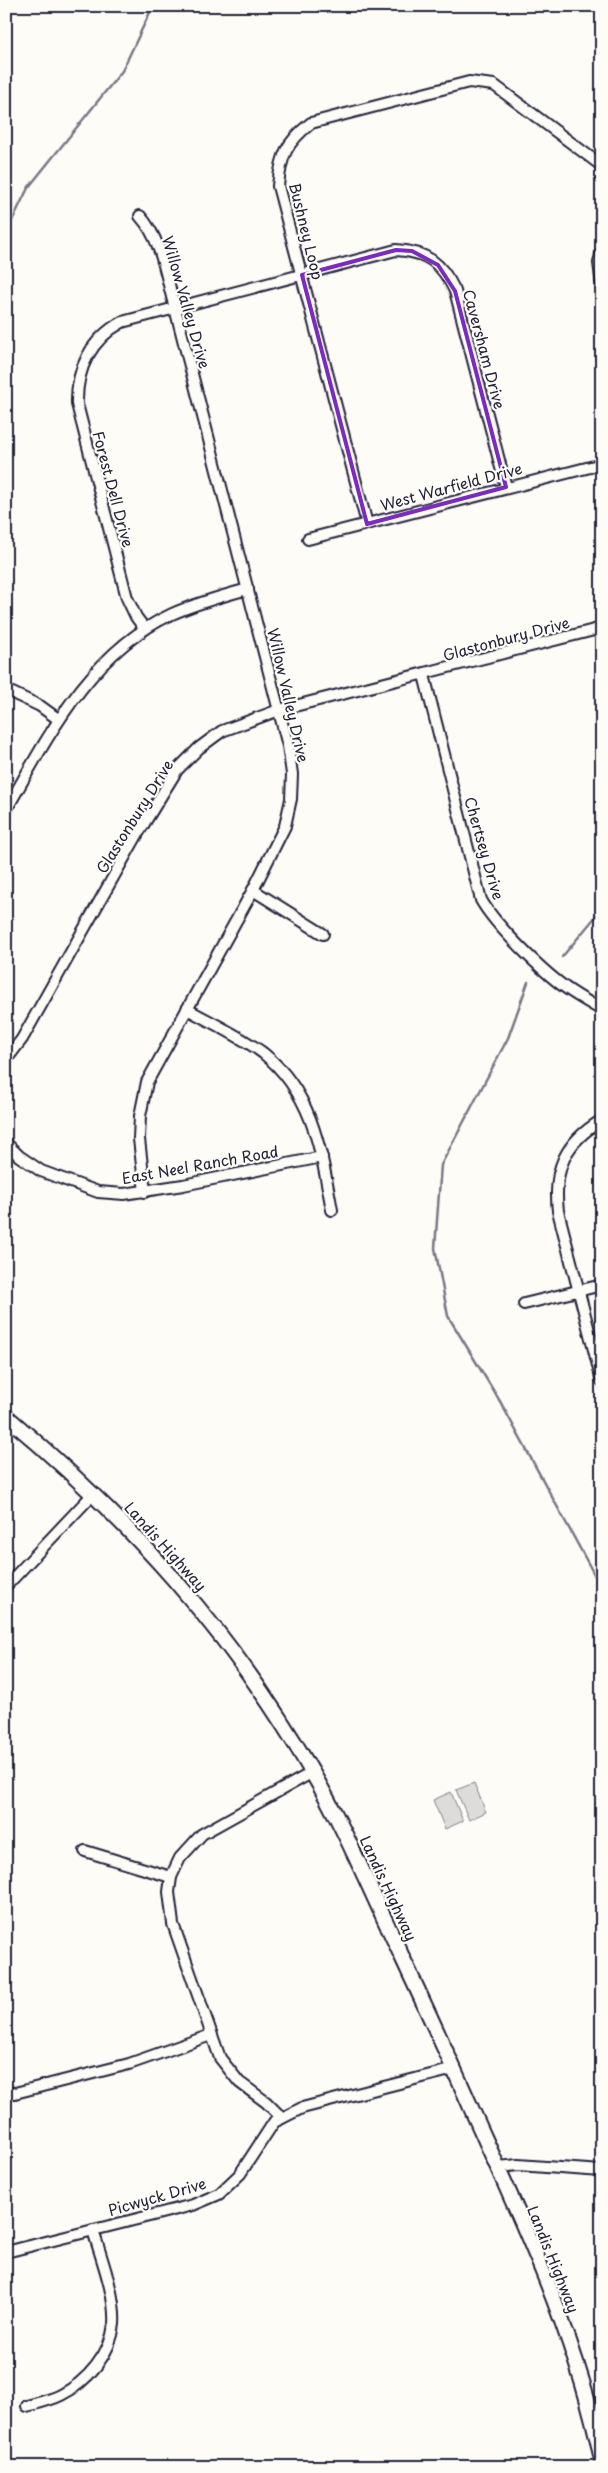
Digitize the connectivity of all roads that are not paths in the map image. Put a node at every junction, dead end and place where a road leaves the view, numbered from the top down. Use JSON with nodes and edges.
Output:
{"nodes":[{"id":1,"x":602,"y":166,"type":"edge"},
{"id":2,"x":140,"y":216,"type":"dead end"},
{"id":3,"x":602,"y":251,"type":"edge"},
{"id":4,"x":302,"y":275,"type":"junction"},
{"id":5,"x":602,"y":285,"type":"edge"},
{"id":6,"x":175,"y":308,"type":"junction"},
{"id":7,"x":89,"y":352,"type":"joint"},
{"id":8,"x":602,"y":464,"type":"edge"},
{"id":9,"x":506,"y":487,"type":"junction"},
{"id":10,"x":367,"y":524,"type":"junction"},
{"id":11,"x":308,"y":539,"type":"dead end"},
{"id":12,"x":248,"y":588,"type":"junction"},
{"id":13,"x":602,"y":628,"type":"edge"},
{"id":14,"x":145,"y":629,"type":"junction"},
{"id":15,"x":424,"y":675,"type":"junction"},
{"id":16,"x":6,"y":690,"type":"edge"},
{"id":17,"x":279,"y":710,"type":"junction"},
{"id":18,"x":58,"y":719,"type":"junction"},
{"id":19,"x":6,"y":810,"type":"edge"},
{"id":20,"x":253,"y":890,"type":"junction"},
{"id":21,"x":323,"y":934,"type":"dead end"},
{"id":22,"x":187,"y":1009,"type":"junction"},
{"id":23,"x":602,"y":1010,"type":"edge"},
{"id":24,"x":6,"y":1060,"type":"edge"},
{"id":25,"x":602,"y":1120,"type":"edge"},
{"id":26,"x":6,"y":1143,"type":"edge"},
{"id":27,"x":322,"y":1157,"type":"junction"},
{"id":28,"x":145,"y":1192,"type":"junction"},
{"id":29,"x":332,"y":1210,"type":"dead end"},
{"id":30,"x":602,"y":1285,"type":"edge"},
{"id":31,"x":580,"y":1290,"type":"junction"},
{"id":32,"x":524,"y":1304,"type":"dead end"},
{"id":33,"x":602,"y":1381,"type":"edge"},
{"id":34,"x":6,"y":1416,"type":"edge"},
{"id":35,"x":94,"y":1493,"type":"junction"},
{"id":36,"x":6,"y":1586,"type":"edge"},
{"id":37,"x":313,"y":1772,"type":"junction"},
{"id":38,"x":85,"y":1851,"type":"dead end"},
{"id":39,"x":171,"y":1877,"type":"junction"},
{"id":40,"x":211,"y":2035,"type":"junction"},
{"id":41,"x":454,"y":2069,"type":"junction"},
{"id":42,"x":6,"y":2092,"type":"edge"},
{"id":43,"x":282,"y":2118,"type":"junction"},
{"id":44,"x":498,"y":2167,"type":"junction"},
{"id":45,"x":602,"y":2170,"type":"edge"},
{"id":46,"x":93,"y":2230,"type":"junction"},
{"id":47,"x":6,"y":2252,"type":"edge"},
{"id":48,"x":27,"y":2406,"type":"dead end"},
{"id":49,"x":602,"y":2460,"type":"edge"}],
"edges":[{"from":1,"to":4,"type":"street","name":"Bushney Loop"},
{"from":2,"to":6,"type":"street","name":"Willow Valley Drive"},
{"from":3,"to":5,"type":"street"},
{"from":4,"to":6,"type":"street","name":"Caversham Drive"},
{"from":4,"to":9,"type":"street","name":"Caversham Drive"},
{"from":4,"to":10,"type":"street","name":"Bushney Loop"},
{"from":6,"to":7,"type":"street","name":"Caversham Drive"},
{"from":6,"to":12,"type":"street","name":"Willow Valley Drive"},
{"from":7,"to":14,"type":"street","name":"Forest Dell Drive"},
{"from":8,"to":9,"type":"street","name":"West Warfield Drive"},
{"from":9,"to":10,"type":"street","name":"West Warfield Drive"},
{"from":10,"to":11,"type":"street","name":"West Warfield Drive"},
{"from":12,"to":14,"type":"street"},
{"from":12,"to":17,"type":"street","name":"Willow Valley Drive"},
{"from":13,"to":15,"type":"street","name":"Glastonbury Drive"},
{"from":14,"to":18,"type":"street"},
{"from":15,"to":17,"type":"street","name":"Glastonbury Drive"},
{"from":15,"to":23,"type":"street","name":"Chertsey Drive"},
{"from":16,"to":18,"type":"street"},
{"from":17,"to":20,"type":"street","name":"Willow Valley Drive"},
{"from":17,"to":24,"type":"street","name":"Glastonbury Drive"},
{"from":18,"to":19,"type":"street"},
{"from":20,"to":21,"type":"street"},
{"from":20,"to":22,"type":"street","name":"Willow Valley Drive"},
{"from":22,"to":27,"type":"street"},
{"from":22,"to":28,"type":"street","name":"Willow Valley Drive"},
{"from":25,"to":31,"type":"street"},
{"from":26,"to":28,"type":"street","name":"East Neel Ranch Road"},
{"from":27,"to":28,"type":"street","name":"East Neel Ranch Road"},
{"from":27,"to":29,"type":"street"},
{"from":30,"to":31,"type":"street"},
{"from":31,"to":32,"type":"street"},
{"from":31,"to":33,"type":"street"},
{"from":34,"to":35,"type":"main road","name":"Landis Highway"},
{"from":35,"to":36,"type":"street"},
{"from":35,"to":37,"type":"main road","name":"Landis Highway"},
{"from":37,"to":39,"type":"street"},
{"from":37,"to":41,"type":"main road","name":"Landis Highway"},
{"from":38,"to":39,"type":"street"},
{"from":39,"to":40,"type":"street"},
{"from":40,"to":42,"type":"street"},
{"from":40,"to":43,"type":"street"},
{"from":41,"to":43,"type":"street","name":"Picwyck Drive"},
{"from":41,"to":44,"type":"main road","name":"Landis Highway"},
{"from":43,"to":46,"type":"street","name":"Picwyck Drive"},
{"from":44,"to":45,"type":"street"},
{"from":44,"to":49,"type":"main road","name":"Landis Highway"},
{"from":46,"to":47,"type":"street","name":"Picwyck Drive"},
{"from":46,"to":48,"type":"street"}]}
